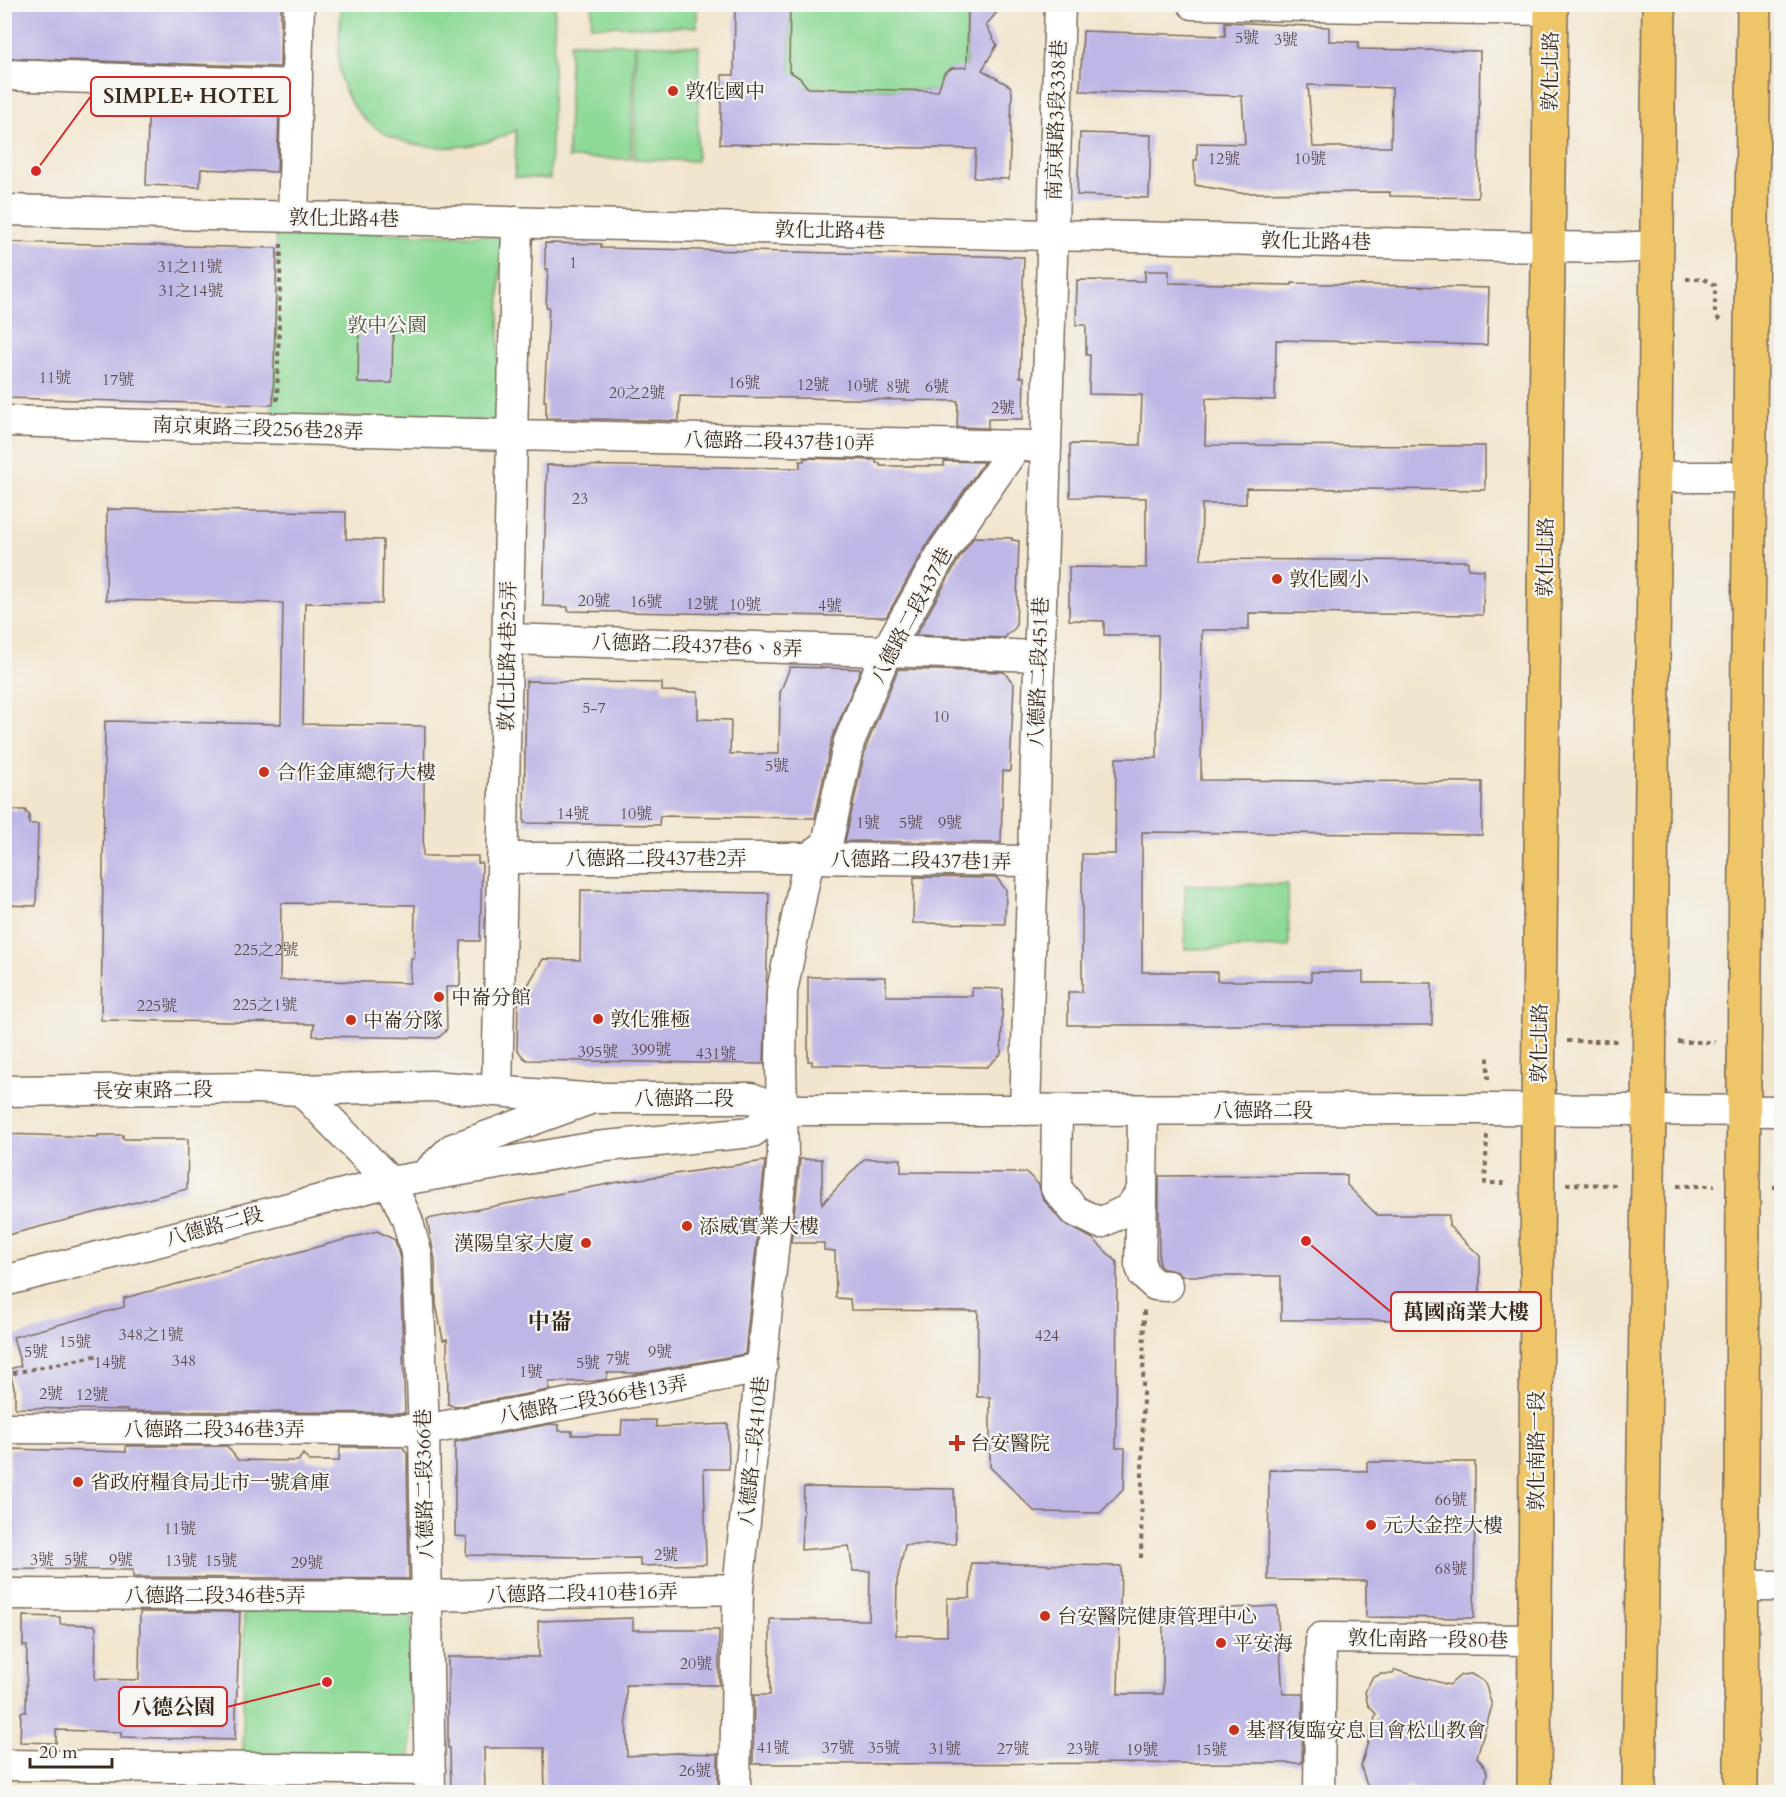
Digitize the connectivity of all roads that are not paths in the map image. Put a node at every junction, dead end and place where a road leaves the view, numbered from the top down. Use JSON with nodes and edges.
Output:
{"nodes":[{"id":1,"x":299,"y":4,"type":"edge"},
{"id":2,"x":1060,"y":4,"type":"edge"},
{"id":3,"x":1193,"y":4,"type":"edge"},
{"id":4,"x":1659,"y":4,"type":"edge"},
{"id":5,"x":1754,"y":4,"type":"edge"},
{"id":6,"x":1551,"y":7,"type":"edge"},
{"id":7,"x":4,"y":75,"type":"edge"},
{"id":8,"x":297,"y":85,"type":"junction"},
{"id":9,"x":4,"y":210,"type":"edge"},
{"id":10,"x":293,"y":217,"type":"junction"},
{"id":11,"x":517,"y":222,"type":"junction"},
{"id":12,"x":1052,"y":235,"type":"junction"},
{"id":13,"x":1656,"y":246,"type":"junction"},
{"id":14,"x":1548,"y":247,"type":"junction"},
{"id":15,"x":4,"y":421,"type":"edge"},
{"id":16,"x":512,"y":435,"type":"junction"},
{"id":17,"x":1016,"y":446,"type":"junction"},
{"id":18,"x":1045,"y":446,"type":"junction"},
{"id":19,"x":1654,"y":477,"type":"junction"},
{"id":20,"x":1749,"y":477,"type":"junction"},
{"id":21,"x":507,"y":639,"type":"junction"},
{"id":22,"x":887,"y":650,"type":"junction"},
{"id":23,"x":1039,"y":656,"type":"junction"},
{"id":24,"x":502,"y":858,"type":"junction"},
{"id":25,"x":809,"y":858,"type":"junction"},
{"id":26,"x":1032,"y":861,"type":"junction"},
{"id":27,"x":497,"y":1089,"type":"junction"},
{"id":28,"x":301,"y":1090,"type":"junction"},
{"id":29,"x":4,"y":1091,"type":"edge"},
{"id":30,"x":593,"y":1098,"type":"junction"},
{"id":31,"x":1538,"y":1109,"type":"junction"},
{"id":32,"x":781,"y":1110,"type":"junction"},
{"id":33,"x":1025,"y":1110,"type":"junction"},
{"id":34,"x":1057,"y":1110,"type":"junction"},
{"id":35,"x":1143,"y":1110,"type":"junction"},
{"id":36,"x":1649,"y":1110,"type":"junction"},
{"id":37,"x":1745,"y":1111,"type":"junction"},
{"id":38,"x":1782,"y":1111,"type":"edge"},
{"id":39,"x":424,"y":1176,"type":"junction"},
{"id":40,"x":390,"y":1182,"type":"junction"},
{"id":41,"x":1142,"y":1191,"type":"junction"},
{"id":42,"x":4,"y":1281,"type":"edge"},
{"id":43,"x":1156,"y":1281,"type":"road end"},
{"id":44,"x":762,"y":1368,"type":"junction"},
{"id":45,"x":4,"y":1428,"type":"edge"},
{"id":46,"x":424,"y":1430,"type":"junction"},
{"id":47,"x":1741,"y":1586,"type":"junction"},
{"id":48,"x":1782,"y":1586,"type":"edge"},
{"id":49,"x":738,"y":1589,"type":"junction"},
{"id":50,"x":4,"y":1594,"type":"edge"},
{"id":51,"x":426,"y":1596,"type":"junction"},
{"id":52,"x":1535,"y":1640,"type":"junction"},
{"id":53,"x":4,"y":1765,"type":"edge"},
{"id":54,"x":430,"y":1781,"type":"edge"},
{"id":55,"x":735,"y":1792,"type":"edge"},
{"id":56,"x":1319,"y":1792,"type":"edge"},
{"id":57,"x":1534,"y":1792,"type":"edge"},
{"id":58,"x":1639,"y":1792,"type":"edge"},
{"id":59,"x":1741,"y":1792,"type":"edge"}],
"edges":[{"from":1,"to":8,"type":"street"},
{"from":2,"to":12,"type":"street","name":"南京東路3段338巷"},
{"from":3,"to":6,"type":"street"},
{"from":4,"to":13,"type":"main road"},
{"from":5,"to":20,"type":"main road"},
{"from":6,"to":14,"type":"main road","name":"敦化北路"},
{"from":7,"to":8,"type":"street"},
{"from":8,"to":10,"type":"street"},
{"from":9,"to":10,"type":"street","name":"敦化北路4巷"},
{"from":10,"to":11,"type":"street","name":"敦化北路4巷"},
{"from":11,"to":12,"type":"street","name":"敦化北路4巷"},
{"from":11,"to":16,"type":"street","name":"敦化北路4巷25弄"},
{"from":12,"to":14,"type":"street","name":"敦化北路4巷"},
{"from":12,"to":18,"type":"street","name":"八德路二段451巷"},
{"from":13,"to":14,"type":"street","name":"敦化北路4巷"},
{"from":13,"to":19,"type":"main road"},
{"from":14,"to":31,"type":"main road","name":"敦化北路"},
{"from":15,"to":16,"type":"street","name":"南京東路三段256巷28弄"},
{"from":16,"to":17,"type":"street","name":"八德路二段437巷10弄"},
{"from":16,"to":21,"type":"street","name":"敦化北路4巷25弄"},
{"from":17,"to":18,"type":"street","name":"八德路二段437巷10弄"},
{"from":17,"to":22,"type":"street","name":"八德路二段437巷"},
{"from":18,"to":23,"type":"street","name":"八德路二段451巷"},
{"from":19,"to":20,"type":"street"},
{"from":19,"to":36,"type":"main road"},
{"from":20,"to":37,"type":"main road"},
{"from":21,"to":22,"type":"street","name":"八德路二段437巷6、8弄"},
{"from":21,"to":24,"type":"street","name":"敦化北路4巷25弄"},
{"from":22,"to":23,"type":"street","name":"八德路二段437巷6、8弄"},
{"from":22,"to":25,"type":"street","name":"八德路二段437巷"},
{"from":23,"to":26,"type":"street","name":"八德路二段451巷"},
{"from":24,"to":25,"type":"street","name":"八德路二段437巷2弄"},
{"from":24,"to":27,"type":"street","name":"敦化北路4巷25弄"},
{"from":25,"to":26,"type":"street","name":"八德路二段437巷1弄"},
{"from":25,"to":32,"type":"street"},
{"from":26,"to":33,"type":"street","name":"八德路二段451巷"},
{"from":27,"to":28,"type":"street","name":"長安東路二段"},
{"from":27,"to":30,"type":"street","name":"長安東路二段"},
{"from":28,"to":29,"type":"street","name":"長安東路二段"},
{"from":28,"to":40,"type":"street"},
{"from":30,"to":32,"type":"street","name":"八德路二段"},
{"from":30,"to":39,"type":"street","name":"八德路二段"},
{"from":31,"to":35,"type":"street","name":"八德路二段"},
{"from":31,"to":36,"type":"street","name":"八德路二段"},
{"from":31,"to":52,"type":"main road","name":"敦化南路一段"},
{"from":32,"to":33,"type":"street","name":"八德路二段"},
{"from":32,"to":39,"type":"street","name":"八德路二段"},
{"from":32,"to":44,"type":"street","name":"八德路二段410巷"},
{"from":33,"to":34,"type":"street","name":"八德路二段"},
{"from":34,"to":35,"type":"street","name":"八德路二段"},
{"from":34,"to":41,"type":"street"},
{"from":35,"to":41,"type":"street"},
{"from":36,"to":37,"type":"street","name":"八德路二段"},
{"from":36,"to":58,"type":"main road"},
{"from":37,"to":38,"type":"street","name":"八德路二段"},
{"from":37,"to":47,"type":"main road"},
{"from":39,"to":40,"type":"street","name":"八德路二段"},
{"from":40,"to":42,"type":"street","name":"八德路二段"},
{"from":40,"to":46,"type":"street","name":"八德路二段366巷"},
{"from":41,"to":43,"type":"street"},
{"from":44,"to":46,"type":"street","name":"八德路二段366巷13弄"},
{"from":44,"to":49,"type":"street","name":"八德路二段410巷"},
{"from":45,"to":46,"type":"street","name":"八德路二段346巷3弄"},
{"from":46,"to":51,"type":"street","name":"八德路二段366巷"},
{"from":47,"to":48,"type":"street"},
{"from":47,"to":59,"type":"main road"},
{"from":49,"to":51,"type":"street","name":"八德路二段410巷16弄"},
{"from":49,"to":55,"type":"street","name":"八德路二段410巷"},
{"from":50,"to":51,"type":"street","name":"八德路二段346巷5弄"},
{"from":51,"to":54,"type":"street","name":"八德路二段366巷"},
{"from":52,"to":56,"type":"street","name":"敦化南路一段80巷"},
{"from":52,"to":57,"type":"main road","name":"敦化南路一段"},
{"from":53,"to":54,"type":"street"}]}
